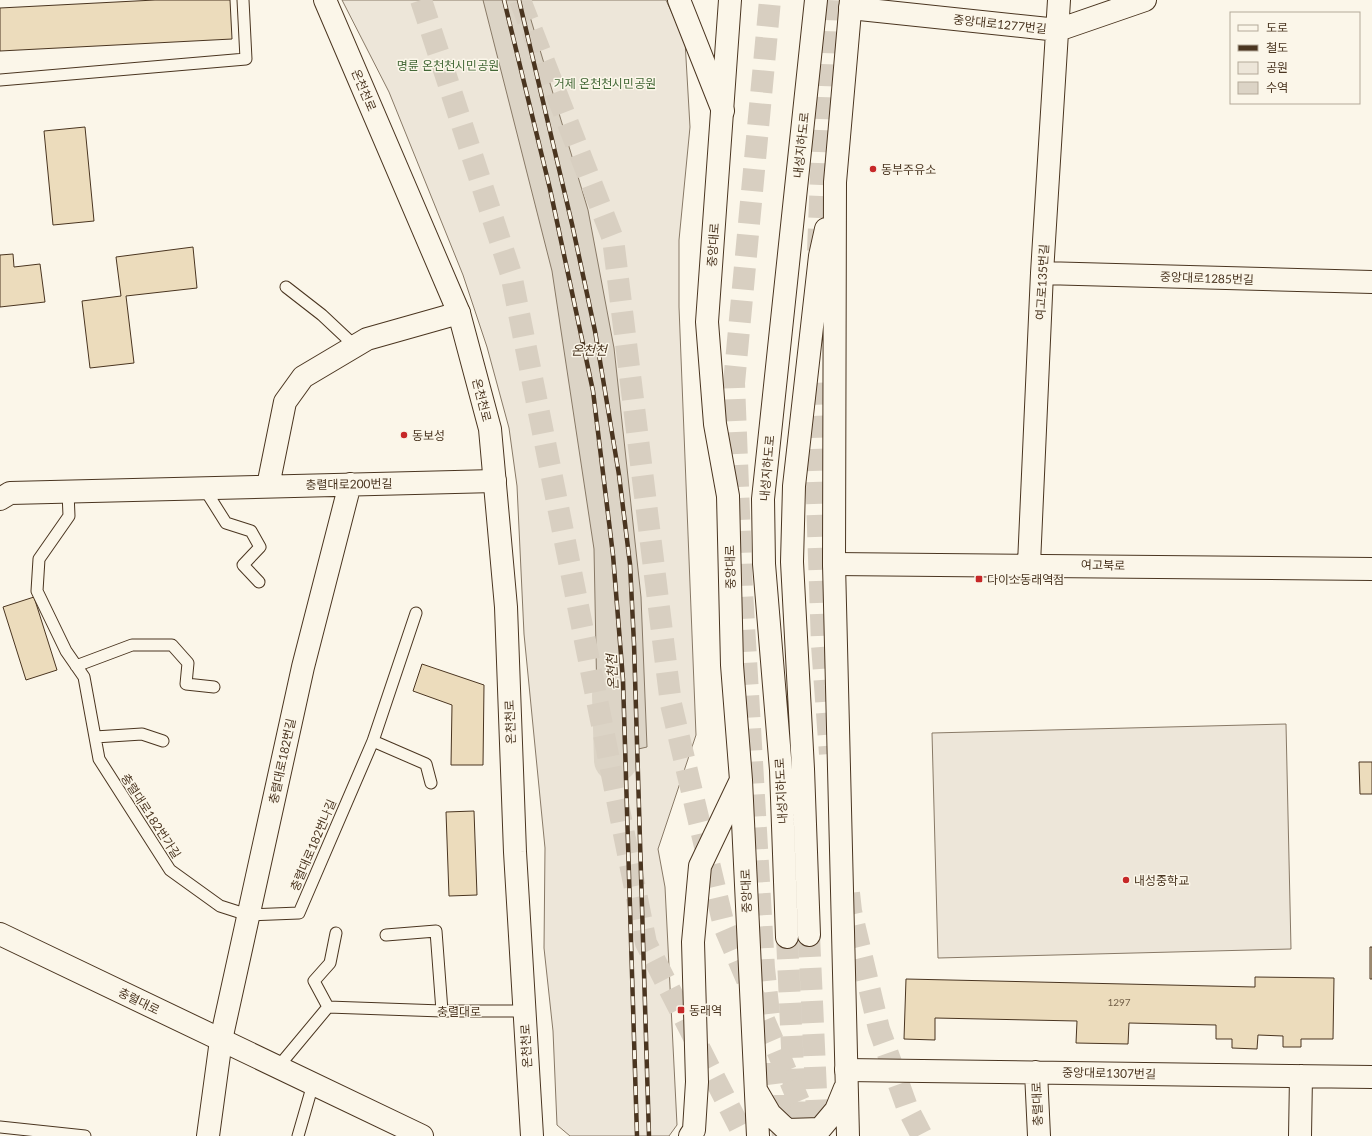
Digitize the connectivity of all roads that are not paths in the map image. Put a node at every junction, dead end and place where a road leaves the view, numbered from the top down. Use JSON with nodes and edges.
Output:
{"nodes":[{"id":1,"x":243,"y":0,"type":"edge"},
{"id":2,"x":325,"y":0,"type":"edge"},
{"id":3,"x":678,"y":0,"type":"edge"},
{"id":4,"x":730,"y":0,"type":"edge"},
{"id":5,"x":816,"y":0,"type":"edge"},
{"id":6,"x":1059,"y":0,"type":"edge"},
{"id":7,"x":1145,"y":0,"type":"edge"},
{"id":8,"x":850,"y":4,"type":"edge"},
{"id":9,"x":1058,"y":30,"type":"junction"},
{"id":10,"x":0,"y":80,"type":"edge"},
{"id":11,"x":723,"y":112,"type":"junction"},
{"id":12,"x":836,"y":182,"type":"junction"},
{"id":13,"x":1042,"y":273,"type":"junction"},
{"id":14,"x":1372,"y":282,"type":"edge"},
{"id":15,"x":286,"y":287,"type":"dead end"},
{"id":16,"x":459,"y":313,"type":"junction"},
{"id":17,"x":355,"y":346,"type":"junction"},
{"id":18,"x":495,"y":480,"type":"junction"},
{"id":19,"x":350,"y":484,"type":"junction"},
{"id":20,"x":268,"y":486,"type":"junction"},
{"id":21,"x":204,"y":488,"type":"junction"},
{"id":22,"x":68,"y":492,"type":"junction"},
{"id":23,"x":0,"y":499,"type":"edge"},
{"id":24,"x":834,"y":564,"type":"junction"},
{"id":25,"x":1029,"y":564,"type":"junction"},
{"id":26,"x":1372,"y":569,"type":"edge"},
{"id":27,"x":259,"y":582,"type":"dead end"},
{"id":28,"x":416,"y":613,"type":"dead end"},
{"id":29,"x":76,"y":666,"type":"junction"},
{"id":30,"x":214,"y":687,"type":"dead end"},
{"id":31,"x":95,"y":737,"type":"junction"},
{"id":32,"x":163,"y":741,"type":"dead end"},
{"id":33,"x":373,"y":741,"type":"junction"},
{"id":34,"x":741,"y":780,"type":"junction"},
{"id":35,"x":431,"y":783,"type":"dead end"},
{"id":36,"x":248,"y":915,"type":"junction"},
{"id":37,"x":336,"y":933,"type":"dead end"},
{"id":38,"x":0,"y":934,"type":"edge"},
{"id":39,"x":386,"y":935,"type":"dead end"},
{"id":40,"x":809,"y":936,"type":"tunnel mouth"},
{"id":41,"x":787,"y":937,"type":"tunnel mouth"},
{"id":42,"x":328,"y":1007,"type":"junction"},
{"id":43,"x":442,"y":1011,"type":"junction"},
{"id":44,"x":524,"y":1011,"type":"junction"},
{"id":45,"x":221,"y":1040,"type":"junction"},
{"id":46,"x":278,"y":1067,"type":"junction"},
{"id":47,"x":1036,"y":1072,"type":"junction"},
{"id":48,"x":1301,"y":1076,"type":"junction"},
{"id":49,"x":846,"y":1077,"type":"junction"},
{"id":50,"x":1372,"y":1077,"type":"edge"},
{"id":51,"x":313,"y":1084,"type":"junction"},
{"id":52,"x":754,"y":1087,"type":"junction"},
{"id":53,"x":0,"y":1127,"type":"edge"},
{"id":54,"x":393,"y":1129,"type":"edge"},
{"id":55,"x":85,"y":1136,"type":"edge"},
{"id":56,"x":208,"y":1136,"type":"edge"},
{"id":57,"x":298,"y":1136,"type":"edge"},
{"id":58,"x":422,"y":1136,"type":"edge"},
{"id":59,"x":532,"y":1136,"type":"edge"},
{"id":60,"x":690,"y":1136,"type":"edge"},
{"id":61,"x":758,"y":1136,"type":"edge"},
{"id":62,"x":848,"y":1136,"type":"edge"},
{"id":63,"x":1038,"y":1136,"type":"edge"},
{"id":64,"x":1300,"y":1136,"type":"edge"}],
"edges":[{"from":1,"to":10,"type":"lane"},
{"from":2,"to":16,"type":"street","name":"온천천로"},
{"from":3,"to":11,"type":"street"},
{"from":4,"to":11,"type":"street","name":"중앙대로"},
{"from":5,"to":41,"type":"street","name":"내성지하도로"},
{"from":6,"to":9,"type":"street","name":"여고로135번길"},
{"from":7,"to":9,"type":"street","name":"중앙대로1277번길"},
{"from":8,"to":9,"type":"street","name":"중앙대로1277번길"},
{"from":8,"to":12,"type":"street"},
{"from":9,"to":13,"type":"street","name":"여고로135번길"},
{"from":11,"to":34,"type":"street","name":"중앙대로"},
{"from":12,"to":24,"type":"street"},
{"from":12,"to":40,"type":"street","name":"내성지하도로"},
{"from":13,"to":14,"type":"street","name":"중앙대로1285번길"},
{"from":13,"to":25,"type":"street","name":"여고로135번길"},
{"from":15,"to":17,"type":"lane"},
{"from":16,"to":17,"type":"street"},
{"from":16,"to":18,"type":"street","name":"온천천로"},
{"from":17,"to":20,"type":"street"},
{"from":18,"to":19,"type":"street","name":"충렬대로200번길"},
{"from":18,"to":44,"type":"street","name":"온천천로"},
{"from":19,"to":20,"type":"street","name":"충렬대로200번길"},
{"from":19,"to":36,"type":"street","name":"충렬대로182번길"},
{"from":20,"to":21,"type":"street","name":"충렬대로200번길"},
{"from":21,"to":22,"type":"street","name":"충렬대로200번길"},
{"from":21,"to":27,"type":"lane"},
{"from":22,"to":23,"type":"street","name":"충렬대로200번길"},
{"from":22,"to":29,"type":"lane","name":"충렬대로182번가길"},
{"from":24,"to":25,"type":"street","name":"여고북로"},
{"from":24,"to":49,"type":"street"},
{"from":25,"to":26,"type":"street","name":"여고북로"},
{"from":28,"to":33,"type":"lane","name":"충렬대로182번나길"},
{"from":29,"to":30,"type":"lane"},
{"from":29,"to":31,"type":"lane","name":"충렬대로182번가길"},
{"from":31,"to":32,"type":"lane"},
{"from":31,"to":36,"type":"lane","name":"충렬대로182번가길"},
{"from":33,"to":35,"type":"lane"},
{"from":33,"to":36,"type":"lane","name":"충렬대로182번나길"},
{"from":34,"to":52,"type":"street","name":"중앙대로"},
{"from":34,"to":60,"type":"street"},
{"from":36,"to":45,"type":"street","name":"충렬대로182번길"},
{"from":37,"to":42,"type":"lane"},
{"from":38,"to":45,"type":"street","name":"충렬대로"},
{"from":39,"to":43,"type":"lane"},
{"from":42,"to":43,"type":"lane","name":"충렬대로"},
{"from":42,"to":46,"type":"lane"},
{"from":43,"to":44,"type":"lane","name":"충렬대로"},
{"from":44,"to":59,"type":"street","name":"온천천로"},
{"from":45,"to":46,"type":"street","name":"충렬대로"},
{"from":45,"to":56,"type":"street","name":"충렬대로182번길"},
{"from":46,"to":51,"type":"street","name":"충렬대로"},
{"from":47,"to":48,"type":"street","name":"중앙대로1307번길"},
{"from":47,"to":49,"type":"street","name":"중앙대로1307번길"},
{"from":47,"to":63,"type":"street","name":"충렬대로"},
{"from":48,"to":50,"type":"street","name":"중앙대로1307번길"},
{"from":48,"to":64,"type":"street"},
{"from":49,"to":52,"type":"street"},
{"from":49,"to":62,"type":"street"},
{"from":51,"to":54,"type":"street","name":"충렬대로"},
{"from":51,"to":57,"type":"lane"},
{"from":52,"to":61,"type":"street","name":"중앙대로"},
{"from":53,"to":55,"type":"lane"},
{"from":54,"to":58,"type":"street","name":"충렬대로"}]}
